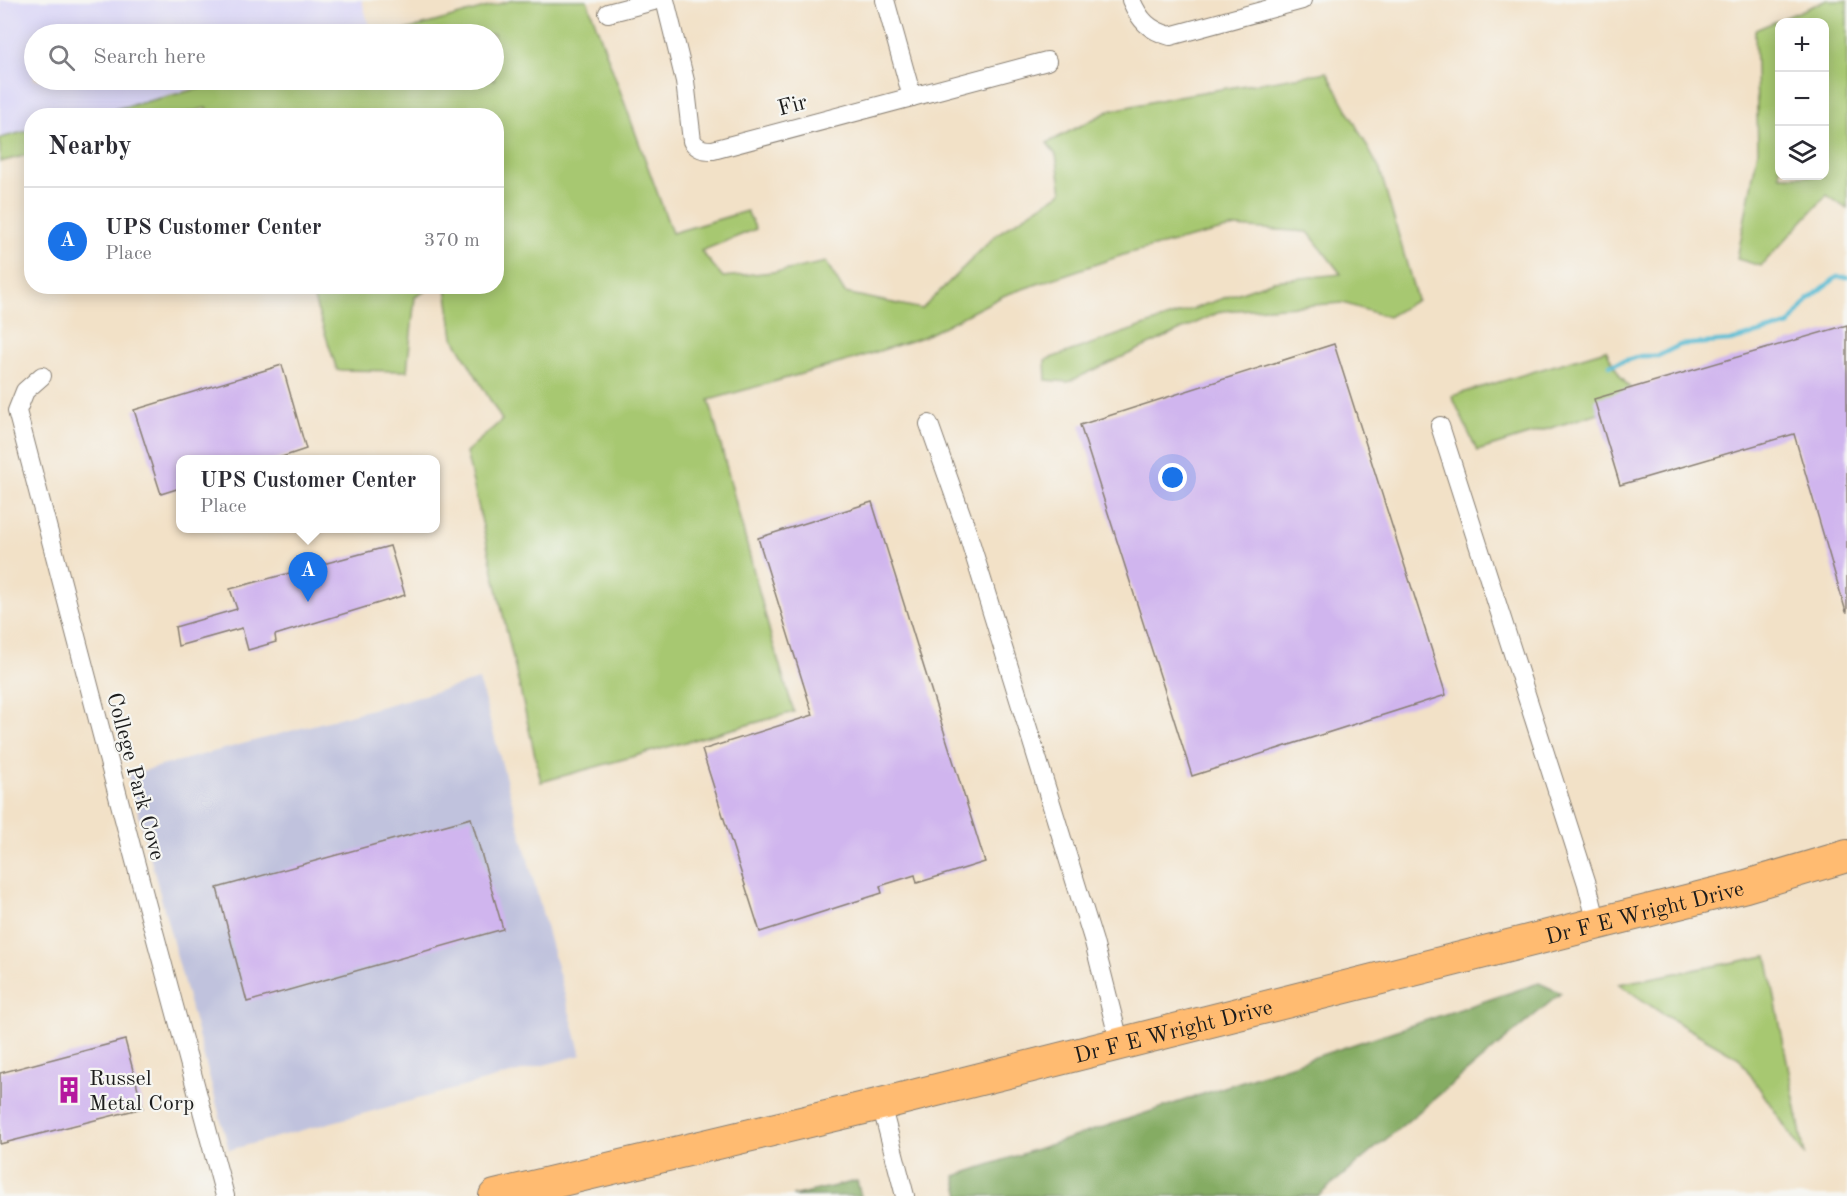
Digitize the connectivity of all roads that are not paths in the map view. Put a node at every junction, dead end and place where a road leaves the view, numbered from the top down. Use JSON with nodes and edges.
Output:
{"nodes":[{"id":1,"x":657,"y":0,"type":"edge"},
{"id":2,"x":665,"y":0,"type":"edge"},
{"id":3,"x":885,"y":0,"type":"edge"},
{"id":4,"x":1131,"y":0,"type":"edge"},
{"id":5,"x":1302,"y":0,"type":"edge"},
{"id":6,"x":608,"y":13,"type":"dead end"},
{"id":7,"x":1047,"y":61,"type":"dead end"},
{"id":8,"x":912,"y":97,"type":"junction"},
{"id":9,"x":42,"y":376,"type":"dead end"},
{"id":10,"x":929,"y":424,"type":"dead end"},
{"id":11,"x":1440,"y":426,"type":"dead end"},
{"id":12,"x":1847,"y":856,"type":"edge"},
{"id":13,"x":1597,"y":924,"type":"junction"},
{"id":14,"x":1120,"y":1045,"type":"junction"},
{"id":15,"x":881,"y":1104,"type":"junction"},
{"id":16,"x":225,"y":1196,"type":"edge"},
{"id":17,"x":495,"y":1196,"type":"edge"},
{"id":18,"x":905,"y":1196,"type":"edge"}],
"edges":[{"from":1,"to":6,"type":"street"},
{"from":2,"to":8,"type":"street","name":"Fir"},
{"from":3,"to":8,"type":"street"},
{"from":4,"to":5,"type":"street"},
{"from":7,"to":8,"type":"street","name":"Fir"},
{"from":9,"to":16,"type":"street","name":"College Park Cove"},
{"from":10,"to":14,"type":"street"},
{"from":11,"to":13,"type":"street"},
{"from":12,"to":13,"type":"highway","name":"Dr F E Wright Drive"},
{"from":13,"to":14,"type":"highway","name":"Dr F E Wright Drive"},
{"from":14,"to":15,"type":"highway","name":"Dr F E Wright Drive"},
{"from":15,"to":17,"type":"highway","name":"Dr F E Wright Drive"},
{"from":15,"to":18,"type":"street"}]}
